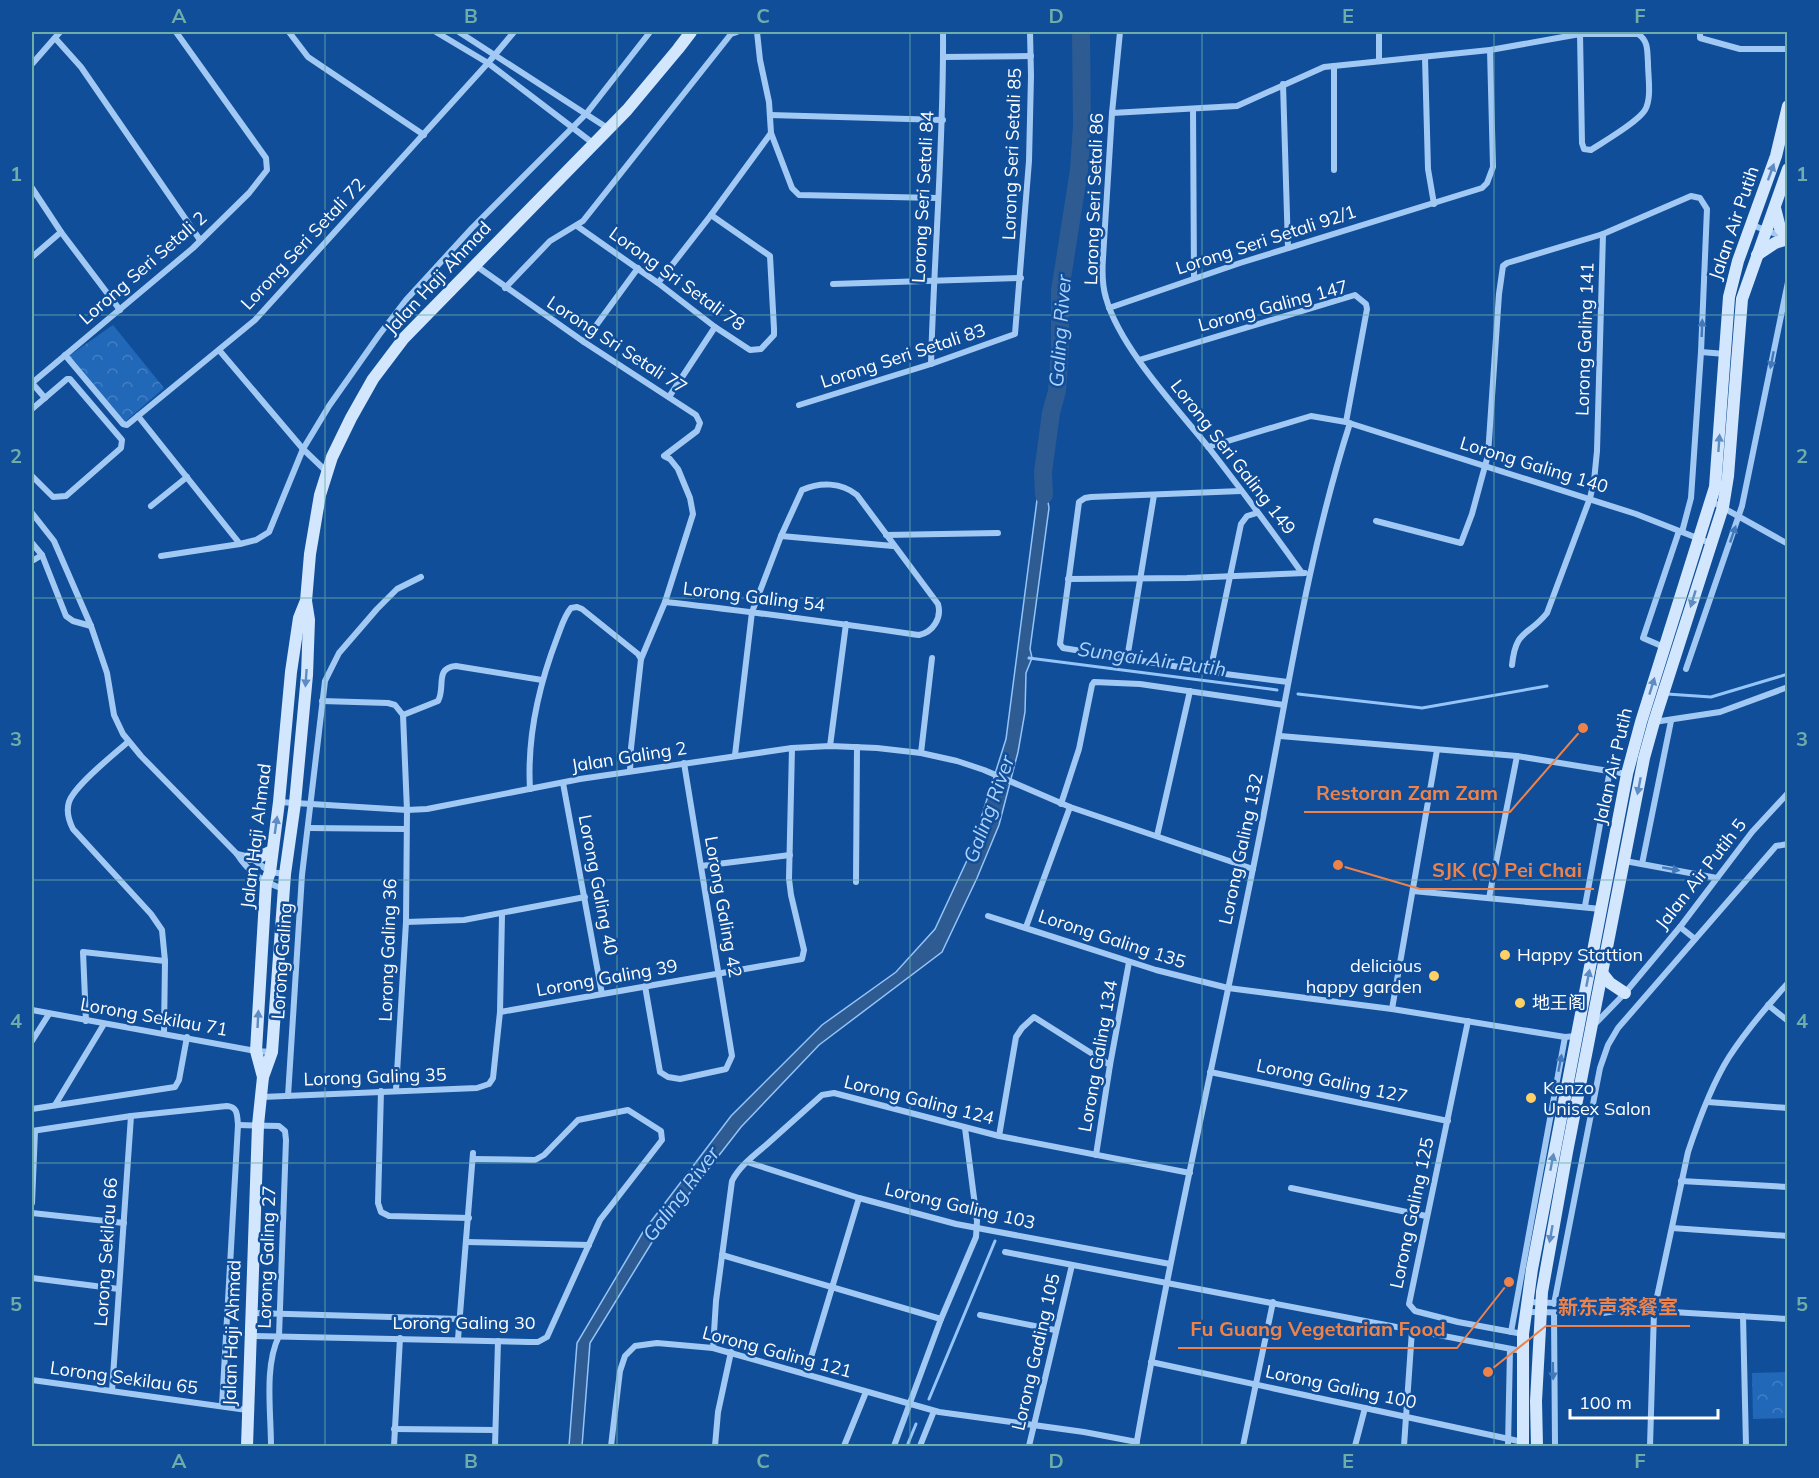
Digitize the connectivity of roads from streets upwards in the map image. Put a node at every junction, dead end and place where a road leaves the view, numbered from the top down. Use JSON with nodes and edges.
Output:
{"nodes":[{"id":1,"x":60,"y":32,"type":"edge"},
{"id":2,"x":176,"y":32,"type":"edge"},
{"id":3,"x":289,"y":32,"type":"edge"},
{"id":4,"x":436,"y":32,"type":"edge"},
{"id":5,"x":459,"y":32,"type":"edge"},
{"id":6,"x":514,"y":32,"type":"edge"},
{"id":7,"x":650,"y":32,"type":"edge"},
{"id":8,"x":691,"y":32,"type":"edge"},
{"id":9,"x":737,"y":32,"type":"edge"},
{"id":10,"x":757,"y":32,"type":"edge"},
{"id":11,"x":943,"y":32,"type":"edge"},
{"id":12,"x":1030,"y":32,"type":"edge"},
{"id":13,"x":1120,"y":32,"type":"edge"},
{"id":14,"x":1379,"y":32,"type":"edge"},
{"id":15,"x":1700,"y":32,"type":"edge"},
{"id":16,"x":1580,"y":33,"type":"edge"},
{"id":17,"x":55,"y":38,"type":"junction"},
{"id":18,"x":1788,"y":49,"type":"edge"},
{"id":19,"x":1490,"y":50,"type":"junction"},
{"id":20,"x":495,"y":56,"type":"junction"},
{"id":21,"x":1031,"y":56,"type":"junction"},
{"id":22,"x":943,"y":57,"type":"junction"},
{"id":23,"x":1425,"y":58,"type":"junction"},
{"id":24,"x":1380,"y":61,"type":"junction"},
{"id":25,"x":488,"y":63,"type":"junction"},
{"id":26,"x":32,"y":64,"type":"edge"},
{"id":27,"x":1334,"y":66,"type":"junction"},
{"id":28,"x":1283,"y":84,"type":"junction"},
{"id":29,"x":1788,"y":106,"type":"edge"},
{"id":30,"x":1193,"y":109,"type":"junction"},
{"id":31,"x":1112,"y":113,"type":"junction"},
{"id":32,"x":586,"y":114,"type":"junction"},
{"id":33,"x":770,"y":115,"type":"junction"},
{"id":34,"x":943,"y":120,"type":"junction"},
{"id":35,"x":573,"y":127,"type":"junction"},
{"id":36,"x":609,"y":129,"type":"junction"},
{"id":37,"x":771,"y":133,"type":"junction"},
{"id":38,"x":423,"y":135,"type":"junction"},
{"id":39,"x":594,"y":144,"type":"junction"},
{"id":40,"x":1788,"y":169,"type":"edge"},
{"id":41,"x":1334,"y":170,"type":"dead end"},
{"id":42,"x":32,"y":188,"type":"edge"},
{"id":43,"x":937,"y":198,"type":"junction"},
{"id":44,"x":1434,"y":204,"type":"junction"},
{"id":45,"x":1775,"y":207,"type":"junction"},
{"id":46,"x":711,"y":215,"type":"junction"},
{"id":47,"x":1751,"y":224,"type":"junction"},
{"id":48,"x":577,"y":226,"type":"junction"},
{"id":49,"x":1766,"y":231,"type":"junction"},
{"id":50,"x":61,"y":232,"type":"junction"},
{"id":51,"x":1603,"y":234,"type":"junction"},
{"id":52,"x":1788,"y":238,"type":"edge"},
{"id":53,"x":200,"y":240,"type":"junction"},
{"id":54,"x":1288,"y":248,"type":"junction"},
{"id":55,"x":1757,"y":255,"type":"junction"},
{"id":56,"x":32,"y":257,"type":"edge"},
{"id":57,"x":475,"y":265,"type":"junction"},
{"id":58,"x":638,"y":268,"type":"junction"},
{"id":59,"x":1021,"y":278,"type":"junction"},
{"id":60,"x":1194,"y":278,"type":"junction"},
{"id":61,"x":933,"y":281,"type":"junction"},
{"id":62,"x":1788,"y":282,"type":"edge"},
{"id":63,"x":658,"y":283,"type":"junction"},
{"id":64,"x":833,"y":284,"type":"dead end"},
{"id":65,"x":505,"y":288,"type":"junction"},
{"id":66,"x":1109,"y":308,"type":"junction"},
{"id":67,"x":120,"y":310,"type":"junction"},
{"id":68,"x":715,"y":327,"type":"junction"},
{"id":69,"x":1015,"y":334,"type":"joint"},
{"id":70,"x":584,"y":342,"type":"junction"},
{"id":71,"x":219,"y":350,"type":"junction"},
{"id":72,"x":1701,"y":352,"type":"junction"},
{"id":73,"x":1725,"y":354,"type":"junction"},
{"id":74,"x":65,"y":356,"type":"junction"},
{"id":75,"x":1139,"y":360,"type":"junction"},
{"id":76,"x":931,"y":364,"type":"junction"},
{"id":77,"x":32,"y":383,"type":"edge"},
{"id":78,"x":669,"y":397,"type":"junction"},
{"id":79,"x":45,"y":398,"type":"junction"},
{"id":80,"x":799,"y":405,"type":"dead end"},
{"id":81,"x":32,"y":409,"type":"edge"},
{"id":82,"x":138,"y":416,"type":"junction"},
{"id":83,"x":1348,"y":423,"type":"junction"},
{"id":84,"x":1208,"y":447,"type":"junction"},
{"id":85,"x":303,"y":449,"type":"junction"},
{"id":86,"x":664,"y":456,"type":"joint"},
{"id":87,"x":1486,"y":466,"type":"junction"},
{"id":88,"x":327,"y":472,"type":"junction"},
{"id":89,"x":32,"y":476,"type":"edge"},
{"id":90,"x":187,"y":477,"type":"junction"},
{"id":91,"x":1241,"y":491,"type":"junction"},
{"id":92,"x":1154,"y":495,"type":"junction"},
{"id":93,"x":1590,"y":498,"type":"junction"},
{"id":94,"x":1717,"y":504,"type":"junction"},
{"id":95,"x":151,"y":506,"type":"dead end"},
{"id":96,"x":32,"y":513,"type":"edge"},
{"id":97,"x":1257,"y":513,"type":"junction"},
{"id":98,"x":1739,"y":516,"type":"junction"},
{"id":99,"x":1377,"y":521,"type":"dead end"},
{"id":100,"x":1680,"y":531,"type":"junction"},
{"id":101,"x":998,"y":533,"type":"dead end"},
{"id":102,"x":885,"y":535,"type":"junction"},
{"id":103,"x":781,"y":536,"type":"junction"},
{"id":104,"x":1704,"y":541,"type":"junction"},
{"id":105,"x":32,"y":543,"type":"edge"},
{"id":106,"x":240,"y":544,"type":"junction"},
{"id":107,"x":1788,"y":544,"type":"edge"},
{"id":108,"x":893,"y":546,"type":"junction"},
{"id":109,"x":42,"y":555,"type":"junction"},
{"id":110,"x":161,"y":556,"type":"dead end"},
{"id":111,"x":32,"y":561,"type":"edge"},
{"id":112,"x":1302,"y":573,"type":"junction"},
{"id":113,"x":1311,"y":573,"type":"junction"},
{"id":114,"x":1231,"y":576,"type":"junction"},
{"id":115,"x":421,"y":577,"type":"dead end"},
{"id":116,"x":1068,"y":579,"type":"junction"},
{"id":117,"x":1139,"y":579,"type":"junction"},
{"id":118,"x":306,"y":601,"type":"junction"},
{"id":119,"x":665,"y":602,"type":"junction"},
{"id":120,"x":752,"y":612,"type":"junction"},
{"id":121,"x":846,"y":624,"type":"junction"},
{"id":122,"x":91,"y":626,"type":"junction"},
{"id":123,"x":1664,"y":647,"type":"junction"},
{"id":124,"x":932,"y":658,"type":"dead end"},
{"id":125,"x":641,"y":659,"type":"junction"},
{"id":126,"x":1126,"y":659,"type":"junction"},
{"id":127,"x":1512,"y":665,"type":"dead end"},
{"id":128,"x":1686,"y":669,"type":"dead end"},
{"id":129,"x":1210,"y":672,"type":"junction"},
{"id":130,"x":542,"y":680,"type":"junction"},
{"id":131,"x":1288,"y":682,"type":"junction"},
{"id":132,"x":1788,"y":687,"type":"edge"},
{"id":133,"x":1190,"y":691,"type":"junction"},
{"id":134,"x":322,"y":701,"type":"junction"},
{"id":135,"x":1284,"y":705,"type":"junction"},
{"id":136,"x":403,"y":715,"type":"junction"},
{"id":137,"x":1671,"y":721,"type":"junction"},
{"id":138,"x":1654,"y":722,"type":"junction"},
{"id":139,"x":1280,"y":736,"type":"junction"},
{"id":140,"x":128,"y":742,"type":"junction"},
{"id":141,"x":830,"y":746,"type":"junction"},
{"id":142,"x":857,"y":747,"type":"junction"},
{"id":143,"x":792,"y":748,"type":"junction"},
{"id":144,"x":1437,"y":750,"type":"junction"},
{"id":145,"x":921,"y":753,"type":"junction"},
{"id":146,"x":735,"y":755,"type":"junction"},
{"id":147,"x":1517,"y":756,"type":"junction"},
{"id":148,"x":684,"y":763,"type":"junction"},
{"id":149,"x":1610,"y":770,"type":"junction"},
{"id":150,"x":630,"y":771,"type":"junction"},
{"id":151,"x":1627,"y":774,"type":"junction"},
{"id":152,"x":563,"y":783,"type":"junction"},
{"id":153,"x":530,"y":789,"type":"junction"},
{"id":154,"x":1788,"y":793,"type":"edge"},
{"id":155,"x":279,"y":802,"type":"junction"},
{"id":156,"x":295,"y":803,"type":"junction"},
{"id":157,"x":1061,"y":804,"type":"junction"},
{"id":158,"x":311,"y":805,"type":"junction"},
{"id":159,"x":1070,"y":807,"type":"junction"},
{"id":160,"x":407,"y":810,"type":"junction"},
{"id":161,"x":309,"y":828,"type":"junction"},
{"id":162,"x":406,"y":829,"type":"junction"},
{"id":163,"x":1157,"y":836,"type":"junction"},
{"id":164,"x":1788,"y":844,"type":"edge"},
{"id":165,"x":272,"y":851,"type":"junction"},
{"id":166,"x":790,"y":855,"type":"junction"},
{"id":167,"x":244,"y":856,"type":"junction"},
{"id":168,"x":1625,"y":861,"type":"junction"},
{"id":169,"x":1642,"y":864,"type":"junction"},
{"id":170,"x":701,"y":866,"type":"junction"},
{"id":171,"x":1253,"y":869,"type":"junction"},
{"id":172,"x":285,"y":874,"type":"junction"},
{"id":173,"x":268,"y":878,"type":"junction"},
{"id":174,"x":1717,"y":878,"type":"junction"},
{"id":175,"x":856,"y":882,"type":"dead end"},
{"id":176,"x":284,"y":889,"type":"junction"},
{"id":177,"x":1413,"y":891,"type":"junction"},
{"id":178,"x":585,"y":897,"type":"junction"},
{"id":179,"x":1489,"y":898,"type":"junction"},
{"id":180,"x":1585,"y":906,"type":"junction"},
{"id":181,"x":1602,"y":909,"type":"junction"},
{"id":182,"x":502,"y":915,"type":"junction"},
{"id":183,"x":988,"y":916,"type":"dead end"},
{"id":184,"x":406,"y":922,"type":"junction"},
{"id":185,"x":1026,"y":927,"type":"junction"},
{"id":186,"x":1680,"y":927,"type":"junction"},
{"id":187,"x":1695,"y":939,"type":"junction"},
{"id":188,"x":165,"y":961,"type":"junction"},
{"id":189,"x":1130,"y":962,"type":"junction"},
{"id":190,"x":1602,"y":973,"type":"junction"},
{"id":191,"x":719,"y":974,"type":"junction"},
{"id":192,"x":1788,"y":983,"type":"edge"},
{"id":193,"x":645,"y":986,"type":"junction"},
{"id":194,"x":1228,"y":987,"type":"junction"},
{"id":195,"x":602,"y":993,"type":"junction"},
{"id":196,"x":1625,"y":993,"type":"junction"},
{"id":197,"x":1768,"y":1005,"type":"junction"},
{"id":198,"x":1392,"y":1009,"type":"junction"},
{"id":199,"x":32,"y":1010,"type":"edge"},
{"id":200,"x":500,"y":1012,"type":"junction"},
{"id":201,"x":49,"y":1014,"type":"junction"},
{"id":202,"x":86,"y":1021,"type":"junction"},
{"id":203,"x":1468,"y":1021,"type":"junction"},
{"id":204,"x":1788,"y":1021,"type":"edge"},
{"id":205,"x":104,"y":1024,"type":"junction"},
{"id":206,"x":1591,"y":1027,"type":"junction"},
{"id":207,"x":164,"y":1033,"type":"junction"},
{"id":208,"x":1571,"y":1036,"type":"junction"},
{"id":209,"x":187,"y":1037,"type":"junction"},
{"id":210,"x":32,"y":1041,"type":"edge"},
{"id":211,"x":256,"y":1051,"type":"junction"},
{"id":212,"x":272,"y":1052,"type":"junction"},
{"id":213,"x":1110,"y":1065,"type":"junction"},
{"id":214,"x":1210,"y":1072,"type":"junction"},
{"id":215,"x":263,"y":1077,"type":"junction"},
{"id":216,"x":396,"y":1090,"type":"junction"},
{"id":217,"x":381,"y":1091,"type":"junction"},
{"id":218,"x":288,"y":1096,"type":"junction"},
{"id":219,"x":262,"y":1097,"type":"junction"},
{"id":220,"x":1708,"y":1102,"type":"junction"},
{"id":221,"x":55,"y":1105,"type":"junction"},
{"id":222,"x":1788,"y":1107,"type":"edge"},
{"id":223,"x":32,"y":1109,"type":"edge"},
{"id":224,"x":131,"y":1116,"type":"junction"},
{"id":225,"x":1448,"y":1121,"type":"junction"},
{"id":226,"x":238,"y":1125,"type":"junction"},
{"id":227,"x":258,"y":1125,"type":"junction"},
{"id":228,"x":965,"y":1128,"type":"junction"},
{"id":229,"x":33,"y":1131,"type":"edge"},
{"id":230,"x":999,"y":1136,"type":"junction"},
{"id":231,"x":1567,"y":1152,"type":"junction"},
{"id":232,"x":1582,"y":1153,"type":"junction"},
{"id":233,"x":1096,"y":1155,"type":"junction"},
{"id":234,"x":747,"y":1162,"type":"junction"},
{"id":235,"x":1190,"y":1173,"type":"junction"},
{"id":236,"x":1681,"y":1181,"type":"junction"},
{"id":237,"x":1788,"y":1187,"type":"edge"},
{"id":238,"x":1291,"y":1188,"type":"dead end"},
{"id":239,"x":859,"y":1198,"type":"junction"},
{"id":240,"x":32,"y":1203,"type":"edge"},
{"id":241,"x":32,"y":1213,"type":"edge"},
{"id":242,"x":1426,"y":1216,"type":"junction"},
{"id":243,"x":469,"y":1218,"type":"junction"},
{"id":244,"x":123,"y":1223,"type":"junction"},
{"id":245,"x":1672,"y":1228,"type":"junction"},
{"id":246,"x":978,"y":1229,"type":"junction"},
{"id":247,"x":1788,"y":1236,"type":"edge"},
{"id":248,"x":467,"y":1242,"type":"junction"},
{"id":249,"x":589,"y":1245,"type":"junction"},
{"id":250,"x":1005,"y":1252,"type":"dead end"},
{"id":251,"x":722,"y":1254,"type":"junction"},
{"id":252,"x":1170,"y":1264,"type":"junction"},
{"id":253,"x":1072,"y":1265,"type":"junction"},
{"id":254,"x":32,"y":1278,"type":"edge"},
{"id":255,"x":1167,"y":1282,"type":"junction"},
{"id":256,"x":832,"y":1287,"type":"junction"},
{"id":257,"x":119,"y":1289,"type":"junction"},
{"id":258,"x":1273,"y":1302,"type":"junction"},
{"id":259,"x":1554,"y":1304,"type":"junction"},
{"id":260,"x":1533,"y":1308,"type":"junction"},
{"id":261,"x":1623,"y":1309,"type":"junction"},
{"id":262,"x":1654,"y":1311,"type":"junction"},
{"id":263,"x":251,"y":1313,"type":"junction"},
{"id":264,"x":1554,"y":1313,"type":"junction"},
{"id":265,"x":280,"y":1314,"type":"junction"},
{"id":266,"x":980,"y":1315,"type":"dead end"},
{"id":267,"x":1743,"y":1316,"type":"junction"},
{"id":268,"x":460,"y":1319,"type":"junction"},
{"id":269,"x":941,"y":1319,"type":"junction"},
{"id":270,"x":1788,"y":1319,"type":"edge"},
{"id":271,"x":1055,"y":1330,"type":"junction"},
{"id":272,"x":1412,"y":1330,"type":"junction"},
{"id":273,"x":1517,"y":1333,"type":"junction"},
{"id":274,"x":250,"y":1336,"type":"junction"},
{"id":275,"x":279,"y":1336,"type":"junction"},
{"id":276,"x":400,"y":1338,"type":"junction"},
{"id":277,"x":458,"y":1339,"type":"junction"},
{"id":278,"x":498,"y":1341,"type":"junction"},
{"id":279,"x":713,"y":1348,"type":"junction"},
{"id":280,"x":1517,"y":1350,"type":"junction"},
{"id":281,"x":731,"y":1352,"type":"junction"},
{"id":282,"x":1151,"y":1362,"type":"junction"},
{"id":283,"x":806,"y":1374,"type":"junction"},
{"id":284,"x":32,"y":1380,"type":"edge"},
{"id":285,"x":1256,"y":1384,"type":"junction"},
{"id":286,"x":112,"y":1391,"type":"junction"},
{"id":287,"x":866,"y":1392,"type":"junction"},
{"id":288,"x":910,"y":1405,"type":"junction"},
{"id":289,"x":222,"y":1406,"type":"junction"},
{"id":290,"x":1365,"y":1408,"type":"junction"},
{"id":291,"x":247,"y":1410,"type":"junction"},
{"id":292,"x":934,"y":1411,"type":"junction"},
{"id":293,"x":1406,"y":1416,"type":"junction"},
{"id":294,"x":1033,"y":1427,"type":"junction"},
{"id":295,"x":394,"y":1429,"type":"junction"},
{"id":296,"x":495,"y":1430,"type":"junction"},
{"id":297,"x":1508,"y":1443,"type":"edge"},
{"id":298,"x":1137,"y":1444,"type":"edge"},
{"id":299,"x":1523,"y":1444,"type":"edge"},
{"id":300,"x":247,"y":1446,"type":"edge"},
{"id":301,"x":271,"y":1446,"type":"edge"},
{"id":302,"x":394,"y":1446,"type":"edge"},
{"id":303,"x":495,"y":1446,"type":"edge"},
{"id":304,"x":611,"y":1446,"type":"edge"},
{"id":305,"x":715,"y":1446,"type":"edge"},
{"id":306,"x":844,"y":1446,"type":"edge"},
{"id":307,"x":894,"y":1446,"type":"edge"},
{"id":308,"x":920,"y":1446,"type":"edge"},
{"id":309,"x":1029,"y":1446,"type":"edge"},
{"id":310,"x":1243,"y":1446,"type":"edge"},
{"id":311,"x":1355,"y":1446,"type":"edge"},
{"id":312,"x":1404,"y":1446,"type":"edge"},
{"id":313,"x":1537,"y":1446,"type":"edge"},
{"id":314,"x":1555,"y":1446,"type":"edge"},
{"id":315,"x":1650,"y":1446,"type":"edge"},
{"id":316,"x":1746,"y":1446,"type":"edge"}],
"edges":[{"from":1,"to":17,"type":"street"},
{"from":2,"to":53,"type":"street","name":"Lorong Seri Setali 2"},
{"from":3,"to":38,"type":"street"},
{"from":4,"to":25,"type":"street"},
{"from":5,"to":20,"type":"street"},
{"from":6,"to":20,"type":"street","name":"Lorong Seri Setali 72"},
{"from":7,"to":32,"type":"street"},
{"from":8,"to":36,"type":"street","name":"Jalan Haji Ahmad"},
{"from":9,"to":48,"type":"street"},
{"from":10,"to":33,"type":"street"},
{"from":11,"to":22,"type":"street","name":"Lorong Seri Setali 84"},
{"from":12,"to":21,"type":"street","name":"Lorong Seri Setali 85"},
{"from":13,"to":31,"type":"street","name":"Lorong Seri Setali 86"},
{"from":14,"to":24,"type":"street"},
{"from":15,"to":18,"type":"street"},
{"from":16,"to":16,"type":"street"},
{"from":16,"to":19,"type":"street"},
{"from":17,"to":26,"type":"street"},
{"from":17,"to":53,"type":"street"},
{"from":19,"to":23,"type":"street"},
{"from":19,"to":44,"type":"street","name":"Lorong Seri Setali 92/1"},
{"from":20,"to":25,"type":"street","name":"Lorong Seri Setali 72"},
{"from":20,"to":32,"type":"street"},
{"from":21,"to":22,"type":"street"},
{"from":21,"to":59,"type":"street","name":"Lorong Seri Setali 85"},
{"from":22,"to":34,"type":"street","name":"Lorong Seri Setali 84"},
{"from":23,"to":24,"type":"street"},
{"from":23,"to":44,"type":"street"},
{"from":24,"to":27,"type":"street"},
{"from":25,"to":35,"type":"street"},
{"from":25,"to":38,"type":"street","name":"Lorong Seri Setali 72"},
{"from":27,"to":28,"type":"street"},
{"from":27,"to":41,"type":"street"},
{"from":28,"to":30,"type":"street"},
{"from":28,"to":54,"type":"street"},
{"from":47,"to":29,"type":"street","name":"Jalan Air Putih","one_way":true},
{"from":30,"to":31,"type":"street"},
{"from":30,"to":60,"type":"street"},
{"from":31,"to":66,"type":"street","name":"Lorong Seri Setali 86"},
{"from":32,"to":35,"type":"street"},
{"from":32,"to":36,"type":"street"},
{"from":33,"to":34,"type":"street"},
{"from":33,"to":37,"type":"street"},
{"from":34,"to":43,"type":"street","name":"Lorong Seri Setali 84"},
{"from":35,"to":39,"type":"street"},
{"from":35,"to":85,"type":"street"},
{"from":36,"to":39,"type":"street","name":"Jalan Haji Ahmad"},
{"from":37,"to":43,"type":"street"},
{"from":37,"to":46,"type":"street"},
{"from":38,"to":71,"type":"street","name":"Lorong Seri Setali 72"},
{"from":39,"to":57,"type":"street","name":"Jalan Haji Ahmad"},
{"from":40,"to":45,"type":"street","name":"Jalan Air Putih"},
{"from":42,"to":50,"type":"street"},
{"from":43,"to":61,"type":"street","name":"Lorong Seri Setali 84"},
{"from":44,"to":54,"type":"street","name":"Lorong Seri Setali 92/1"},
{"from":45,"to":49,"type":"street","name":"Jalan Air Putih"},
{"from":45,"to":52,"type":"street"},
{"from":46,"to":63,"type":"street"},
{"from":46,"to":68,"type":"street","name":"Lorong Sri Setali 78"},
{"from":47,"to":49,"type":"street"},
{"from":47,"to":73,"type":"street","name":"Jalan Air Putih"},
{"from":48,"to":58,"type":"street","name":"Lorong Sri Setali 78"},
{"from":48,"to":65,"type":"street"},
{"from":49,"to":52,"type":"street"},
{"from":49,"to":55,"type":"street","name":"Jalan Air Putih"},
{"from":50,"to":56,"type":"street"},
{"from":50,"to":67,"type":"street"},
{"from":72,"to":51,"type":"street","one_way":true},
{"from":51,"to":87,"type":"street"},
{"from":51,"to":93,"type":"street","name":"Lorong Galing 141"},
{"from":52,"to":55,"type":"street"},
{"from":53,"to":67,"type":"street","name":"Lorong Seri Setali 2"},
{"from":54,"to":60,"type":"street","name":"Lorong Seri Setali 92/1"},
{"from":55,"to":94,"type":"street","name":"Jalan Air Putih"},
{"from":57,"to":65,"type":"street","name":"Lorong Sri Setali 77"},
{"from":57,"to":88,"type":"street","name":"Jalan Haji Ahmad"},
{"from":58,"to":63,"type":"street","name":"Lorong Sri Setali 78"},
{"from":58,"to":70,"type":"street"},
{"from":59,"to":61,"type":"street"},
{"from":59,"to":69,"type":"street","name":"Lorong Seri Setali 85"},
{"from":60,"to":66,"type":"street","name":"Lorong Seri Setali 92/1"},
{"from":61,"to":64,"type":"street"},
{"from":61,"to":76,"type":"street","name":"Lorong Seri Setali 84"},
{"from":62,"to":98,"type":"street","one_way":true},
{"from":63,"to":68,"type":"street","name":"Lorong Sri Setali 78"},
{"from":65,"to":70,"type":"street","name":"Lorong Sri Setali 77"},
{"from":66,"to":75,"type":"street","name":"Lorong Seri Setali 86"},
{"from":67,"to":74,"type":"street","name":"Lorong Seri Setali 2"},
{"from":68,"to":78,"type":"street"},
{"from":69,"to":76,"type":"street","name":"Lorong Seri Setali 83"},
{"from":70,"to":78,"type":"street","name":"Lorong Sri Setali 77"},
{"from":71,"to":82,"type":"street","name":"Lorong Seri Setali 72"},
{"from":71,"to":85,"type":"street"},
{"from":72,"to":73,"type":"street"},
{"from":72,"to":100,"type":"street"},
{"from":94,"to":73,"type":"street","name":"Jalan Air Putih","one_way":true},
{"from":74,"to":77,"type":"street","name":"Lorong Seri Setali 2"},
{"from":74,"to":82,"type":"street","name":"Lorong Seri Setali 72"},
{"from":75,"to":83,"type":"street","name":"Lorong Galing 147"},
{"from":75,"to":84,"type":"street","name":"Lorong Seri Galing 149"},
{"from":76,"to":80,"type":"street","name":"Lorong Seri Setali 83"},
{"from":77,"to":79,"type":"street"},
{"from":78,"to":86,"type":"street","name":"Lorong Sri Setali 77"},
{"from":79,"to":81,"type":"street"},
{"from":79,"to":89,"type":"street"},
{"from":82,"to":90,"type":"street"},
{"from":83,"to":84,"type":"street","name":"Lorong Galing 140"},
{"from":83,"to":87,"type":"street","name":"Lorong Galing 140"},
{"from":83,"to":113,"type":"street","name":"Lorong Galing 132"},
{"from":84,"to":91,"type":"street","name":"Lorong Seri Galing 149"},
{"from":85,"to":88,"type":"street"},
{"from":85,"to":106,"type":"street"},
{"from":86,"to":119,"type":"street","name":"Lorong Galing 54"},
{"from":87,"to":93,"type":"street","name":"Lorong Galing 140"},
{"from":87,"to":99,"type":"street"},
{"from":88,"to":118,"type":"street","name":"Jalan Haji Ahmad"},
{"from":90,"to":95,"type":"street"},
{"from":90,"to":106,"type":"street"},
{"from":91,"to":92,"type":"street"},
{"from":91,"to":97,"type":"street","name":"Lorong Seri Galing 149"},
{"from":92,"to":116,"type":"street"},
{"from":92,"to":117,"type":"street"},
{"from":93,"to":100,"type":"street","name":"Lorong Galing 140"},
{"from":93,"to":127,"type":"street","name":"Lorong Galing 141"},
{"from":94,"to":98,"type":"street"},
{"from":94,"to":104,"type":"street","name":"Jalan Air Putih"},
{"from":96,"to":122,"type":"street"},
{"from":97,"to":112,"type":"street","name":"Lorong Seri Galing 149"},
{"from":97,"to":114,"type":"street"},
{"from":98,"to":107,"type":"street"},
{"from":128,"to":98,"type":"street","one_way":true},
{"from":100,"to":104,"type":"street","name":"Lorong Galing 140"},
{"from":100,"to":123,"type":"street"},
{"from":101,"to":102,"type":"street"},
{"from":102,"to":103,"type":"street"},
{"from":102,"to":108,"type":"street"},
{"from":103,"to":108,"type":"street"},
{"from":103,"to":120,"type":"street"},
{"from":104,"to":123,"type":"street","name":"Jalan Air Putih"},
{"from":104,"to":138,"type":"street","name":"Jalan Air Putih","one_way":true},
{"from":105,"to":109,"type":"street"},
{"from":106,"to":110,"type":"street"},
{"from":108,"to":121,"type":"street","name":"Lorong Galing 54"},
{"from":109,"to":111,"type":"street"},
{"from":109,"to":122,"type":"street"},
{"from":112,"to":113,"type":"street"},
{"from":112,"to":114,"type":"street"},
{"from":113,"to":131,"type":"street","name":"Lorong Galing 132"},
{"from":114,"to":117,"type":"street"},
{"from":114,"to":129,"type":"street"},
{"from":115,"to":134,"type":"street","name":"Lorong Galing"},
{"from":116,"to":117,"type":"street"},
{"from":116,"to":126,"type":"street"},
{"from":117,"to":126,"type":"street"},
{"from":118,"to":155,"type":"street","name":"Jalan Haji Ahmad"},
{"from":118,"to":156,"type":"street","name":"Jalan Haji Ahmad","one_way":true},
{"from":119,"to":120,"type":"street","name":"Lorong Galing 54"},
{"from":119,"to":125,"type":"street"},
{"from":120,"to":121,"type":"street","name":"Lorong Galing 54"},
{"from":120,"to":146,"type":"street"},
{"from":121,"to":141,"type":"street"},
{"from":122,"to":140,"type":"street"},
{"from":151,"to":123,"type":"street","name":"Jalan Air Putih","one_way":true},
{"from":124,"to":145,"type":"street"},
{"from":125,"to":130,"type":"street"},
{"from":125,"to":150,"type":"street"},
{"from":126,"to":129,"type":"street"},
{"from":129,"to":131,"type":"street"},
{"from":130,"to":136,"type":"street"},
{"from":130,"to":153,"type":"street"},
{"from":131,"to":135,"type":"street","name":"Lorong Galing 132"},
{"from":132,"to":137,"type":"street"},
{"from":133,"to":135,"type":"street"},
{"from":133,"to":157,"type":"street"},
{"from":133,"to":163,"type":"street"},
{"from":134,"to":136,"type":"street"},
{"from":134,"to":158,"type":"street","name":"Lorong Galing"},
{"from":135,"to":139,"type":"street","name":"Lorong Galing 132"},
{"from":136,"to":160,"type":"street","name":"Lorong Galing 36"},
{"from":137,"to":138,"type":"street"},
{"from":137,"to":169,"type":"street"},
{"from":138,"to":168,"type":"street","name":"Jalan Air Putih","one_way":true},
{"from":139,"to":144,"type":"street"},
{"from":139,"to":171,"type":"street","name":"Lorong Galing 132"},
{"from":140,"to":167,"type":"street"},
{"from":140,"to":188,"type":"street"},
{"from":141,"to":142,"type":"street","name":"Jalan Galing 2"},
{"from":141,"to":143,"type":"street","name":"Jalan Galing 2"},
{"from":142,"to":145,"type":"street","name":"Jalan Galing 2"},
{"from":142,"to":175,"type":"street"},
{"from":143,"to":146,"type":"street","name":"Jalan Galing 2"},
{"from":143,"to":166,"type":"street"},
{"from":144,"to":147,"type":"street"},
{"from":144,"to":177,"type":"street"},
{"from":145,"to":157,"type":"street","name":"Jalan Galing 2"},
{"from":146,"to":148,"type":"street","name":"Jalan Galing 2"},
{"from":147,"to":149,"type":"street"},
{"from":147,"to":179,"type":"street"},
{"from":148,"to":150,"type":"street","name":"Jalan Galing 2"},
{"from":148,"to":170,"type":"street","name":"Lorong Galing 42"},
{"from":149,"to":151,"type":"street"},
{"from":149,"to":180,"type":"street"},
{"from":150,"to":152,"type":"street","name":"Jalan Galing 2"},
{"from":151,"to":181,"type":"street","name":"Jalan Air Putih"},
{"from":152,"to":153,"type":"street","name":"Jalan Galing 2"},
{"from":152,"to":178,"type":"street","name":"Lorong Galing 40"},
{"from":153,"to":160,"type":"street","name":"Jalan Galing 2"},
{"from":154,"to":174,"type":"street","name":"Jalan Air Putih 5"},
{"from":155,"to":156,"type":"street","name":"Jalan Galing 2"},
{"from":165,"to":155,"type":"street","name":"Jalan Haji Ahmad","one_way":true},
{"from":156,"to":158,"type":"street","name":"Jalan Galing 2"},
{"from":156,"to":172,"type":"street","name":"Jalan Haji Ahmad"},
{"from":157,"to":159,"type":"street","name":"Jalan Galing 2"},
{"from":158,"to":160,"type":"street","name":"Jalan Galing 2"},
{"from":158,"to":161,"type":"street","name":"Lorong Galing"},
{"from":159,"to":163,"type":"street","name":"Jalan Galing 2"},
{"from":159,"to":185,"type":"street"},
{"from":160,"to":162,"type":"street","name":"Lorong Galing 36"},
{"from":161,"to":162,"type":"street"},
{"from":161,"to":218,"type":"street","name":"Lorong Galing"},
{"from":162,"to":184,"type":"street","name":"Lorong Galing 36"},
{"from":163,"to":171,"type":"street","name":"Jalan Galing 2"},
{"from":164,"to":187,"type":"street"},
{"from":165,"to":167,"type":"street"},
{"from":165,"to":173,"type":"street","name":"Jalan Haji Ahmad"},
{"from":166,"to":170,"type":"street"},
{"from":166,"to":191,"type":"street","name":"Lorong Galing 39"},
{"from":167,"to":173,"type":"street"},
{"from":167,"to":173,"type":"street"},
{"from":168,"to":169,"type":"street"},
{"from":168,"to":190,"type":"street","name":"Jalan Air Putih"},
{"from":169,"to":174,"type":"street","one_way":true},
{"from":170,"to":191,"type":"street","name":"Lorong Galing 42"},
{"from":171,"to":194,"type":"street","name":"Lorong Galing 132"},
{"from":172,"to":173,"type":"street"},
{"from":172,"to":176,"type":"street","name":"Jalan Haji Ahmad"},
{"from":173,"to":176,"type":"street"},
{"from":211,"to":173,"type":"street","name":"Jalan Haji Ahmad","one_way":true},
{"from":174,"to":186,"type":"street","name":"Jalan Air Putih 5"},
{"from":176,"to":212,"type":"street","name":"Jalan Haji Ahmad"},
{"from":177,"to":179,"type":"street"},
{"from":177,"to":198,"type":"street"},
{"from":178,"to":182,"type":"street"},
{"from":178,"to":195,"type":"street","name":"Lorong Galing 40"},
{"from":179,"to":180,"type":"street"},
{"from":180,"to":181,"type":"street"},
{"from":208,"to":181,"type":"street","name":"Jalan Air Putih","one_way":true},
{"from":182,"to":184,"type":"street"},
{"from":182,"to":200,"type":"street"},
{"from":183,"to":185,"type":"street","name":"Lorong Galing 135"},
{"from":184,"to":216,"type":"street","name":"Lorong Galing 36"},
{"from":185,"to":189,"type":"street","name":"Lorong Galing 135"},
{"from":186,"to":187,"type":"street"},
{"from":186,"to":196,"type":"street","name":"Jalan Air Putih 5"},
{"from":187,"to":232,"type":"street"},
{"from":188,"to":202,"type":"street"},
{"from":188,"to":207,"type":"street"},
{"from":189,"to":194,"type":"street","name":"Lorong Galing 135"},
{"from":189,"to":213,"type":"street","name":"Lorong Galing 134"},
{"from":190,"to":196,"type":"street"},
{"from":190,"to":206,"type":"street","name":"Jalan Air Putih"},
{"from":191,"to":193,"type":"street","name":"Lorong Galing 39"},
{"from":191,"to":193,"type":"street","name":"Lorong Galing 42"},
{"from":192,"to":197,"type":"street"},
{"from":193,"to":195,"type":"street","name":"Lorong Galing 39"},
{"from":194,"to":198,"type":"street","name":"Lorong Galing 135"},
{"from":194,"to":214,"type":"street","name":"Lorong Galing 132"},
{"from":195,"to":200,"type":"street","name":"Lorong Galing 39"},
{"from":196,"to":206,"type":"street","name":"Jalan Air Putih 5"},
{"from":197,"to":204,"type":"street"},
{"from":197,"to":220,"type":"street"},
{"from":198,"to":203,"type":"street","name":"Lorong Galing 135"},
{"from":199,"to":201,"type":"street","name":"Lorong Sekilau 71"},
{"from":200,"to":216,"type":"street","name":"Lorong Galing 35"},
{"from":201,"to":202,"type":"street","name":"Lorong Sekilau 71"},
{"from":201,"to":210,"type":"street"},
{"from":202,"to":205,"type":"street","name":"Lorong Sekilau 71"},
{"from":203,"to":208,"type":"street","name":"Lorong Galing 135"},
{"from":203,"to":225,"type":"street","name":"Lorong Galing 125"},
{"from":205,"to":207,"type":"street","name":"Lorong Sekilau 71"},
{"from":205,"to":221,"type":"street"},
{"from":206,"to":208,"type":"street"},
{"from":206,"to":231,"type":"street","name":"Jalan Air Putih"},
{"from":207,"to":209,"type":"street","name":"Lorong Sekilau 71"},
{"from":260,"to":208,"type":"street","name":"Jalan Air Putih","one_way":true},
{"from":273,"to":208,"type":"street","one_way":true},
{"from":209,"to":211,"type":"street","name":"Lorong Sekilau 71"},
{"from":209,"to":221,"type":"street"},
{"from":211,"to":212,"type":"street","name":"Lorong Sekilau 71"},
{"from":211,"to":215,"type":"street","name":"Jalan Haji Ahmad"},
{"from":212,"to":215,"type":"street","name":"Jalan Haji Ahmad"},
{"from":213,"to":230,"type":"street"},
{"from":213,"to":233,"type":"street","name":"Lorong Galing 134"},
{"from":214,"to":225,"type":"street","name":"Lorong Galing 127"},
{"from":214,"to":235,"type":"street","name":"Lorong Galing 132"},
{"from":215,"to":219,"type":"street","name":"Jalan Haji Ahmad"},
{"from":216,"to":217,"type":"street","name":"Lorong Galing 35"},
{"from":217,"to":218,"type":"street","name":"Lorong Galing 35"},
{"from":217,"to":243,"type":"street"},
{"from":218,"to":219,"type":"street","name":"Lorong Galing 35"},
{"from":219,"to":227,"type":"street","name":"Jalan Haji Ahmad"},
{"from":220,"to":222,"type":"street"},
{"from":220,"to":236,"type":"street"},
{"from":221,"to":223,"type":"street"},
{"from":224,"to":226,"type":"street"},
{"from":224,"to":229,"type":"street"},
{"from":224,"to":244,"type":"street","name":"Lorong Sekilau 66"},
{"from":225,"to":242,"type":"street","name":"Lorong Galing 125"},
{"from":226,"to":227,"type":"street"},
{"from":226,"to":289,"type":"street"},
{"from":227,"to":263,"type":"street","name":"Jalan Haji Ahmad"},
{"from":227,"to":265,"type":"street","name":"Lorong Galing 27"},
{"from":228,"to":230,"type":"street","name":"Lorong Galing 124"},
{"from":228,"to":234,"type":"street","name":"Lorong Galing 124"},
{"from":228,"to":246,"type":"street"},
{"from":229,"to":240,"type":"street"},
{"from":230,"to":233,"type":"street","name":"Lorong Galing 124"},
{"from":231,"to":232,"type":"street"},
{"from":231,"to":260,"type":"street","name":"Jalan Air Putih","one_way":true},
{"from":232,"to":259,"type":"street"},
{"from":233,"to":235,"type":"street","name":"Lorong Galing 124"},
{"from":234,"to":239,"type":"street","name":"Lorong Galing 103"},
{"from":234,"to":251,"type":"street","name":"Lorong Galing 124"},
{"from":235,"to":252,"type":"street","name":"Lorong Galing 132"},
{"from":236,"to":237,"type":"street"},
{"from":236,"to":245,"type":"street"},
{"from":238,"to":242,"type":"street"},
{"from":239,"to":246,"type":"street","name":"Lorong Galing 103"},
{"from":239,"to":256,"type":"street"},
{"from":241,"to":244,"type":"street"},
{"from":242,"to":273,"type":"street","name":"Lorong Galing 125"},
{"from":243,"to":248,"type":"street"},
{"from":243,"to":249,"type":"street","name":"Lorong Galing 30"},
{"from":244,"to":257,"type":"street","name":"Lorong Sekilau 66"},
{"from":245,"to":247,"type":"street"},
{"from":245,"to":262,"type":"street"},
{"from":246,"to":252,"type":"street","name":"Lorong Galing 103"},
{"from":246,"to":269,"type":"street"},
{"from":248,"to":249,"type":"street"},
{"from":248,"to":268,"type":"street"},
{"from":249,"to":278,"type":"street","name":"Lorong Galing 30"},
{"from":250,"to":253,"type":"street"},
{"from":251,"to":256,"type":"street"},
{"from":251,"to":279,"type":"street","name":"Lorong Galing 124"},
{"from":252,"to":255,"type":"street","name":"Lorong Galing 132"},
{"from":253,"to":255,"type":"street"},
{"from":253,"to":271,"type":"street","name":"Lorong Gading 105"},
{"from":254,"to":257,"type":"street"},
{"from":255,"to":258,"type":"street"},
{"from":255,"to":282,"type":"street","name":"Lorong Galing 132"},
{"from":256,"to":269,"type":"street"},
{"from":256,"to":283,"type":"street"},
{"from":257,"to":286,"type":"street","name":"Lorong Sekilau 66"},
{"from":258,"to":272,"type":"street"},
{"from":258,"to":285,"type":"street"},
{"from":259,"to":260,"type":"street"},
{"from":259,"to":261,"type":"street"},
{"from":260,"to":264,"type":"street"},
{"from":260,"to":273,"type":"street","name":"Jalan Air Putih"},
{"from":260,"to":313,"type":"street","name":"Jalan Air Putih"},
{"from":261,"to":262,"type":"street"},
{"from":261,"to":264,"type":"street"},
{"from":262,"to":267,"type":"street"},
{"from":262,"to":315,"type":"street"},
{"from":263,"to":265,"type":"street","name":"Lorong Galing 30"},
{"from":263,"to":274,"type":"street","name":"Jalan Haji Ahmad"},
{"from":264,"to":314,"type":"street","one_way":true},
{"from":265,"to":268,"type":"street","name":"Lorong Galing 30"},
{"from":265,"to":275,"type":"street","name":"Lorong Galing 27"},
{"from":266,"to":271,"type":"street"},
{"from":267,"to":270,"type":"street"},
{"from":267,"to":316,"type":"street"},
{"from":268,"to":277,"type":"street"},
{"from":269,"to":288,"type":"street"},
{"from":271,"to":294,"type":"street","name":"Lorong Gading 105"},
{"from":272,"to":280,"type":"street"},
{"from":272,"to":293,"type":"street"},
{"from":273,"to":280,"type":"street","name":"Jalan Air Putih"},
{"from":274,"to":275,"type":"street","name":"Lorong Galing 30"},
{"from":274,"to":291,"type":"street","name":"Jalan Haji Ahmad"},
{"from":275,"to":276,"type":"street","name":"Lorong Galing 30"},
{"from":275,"to":301,"type":"street","name":"Lorong Galing 27"},
{"from":276,"to":277,"type":"street","name":"Lorong Galing 30"},
{"from":276,"to":295,"type":"street"},
{"from":277,"to":278,"type":"street","name":"Lorong Galing 30"},
{"from":278,"to":296,"type":"street"},
{"from":279,"to":281,"type":"street","name":"Lorong Galing 121"},
{"from":279,"to":304,"type":"street","name":"Lorong Galing 121"},
{"from":280,"to":297,"type":"street"},
{"from":280,"to":299,"type":"street","name":"Jalan Air Putih"},
{"from":281,"to":283,"type":"street","name":"Lorong Galing 121"},
{"from":281,"to":305,"type":"street"},
{"from":282,"to":285,"type":"street","name":"Lorong Galing 100"},
{"from":282,"to":298,"type":"street","name":"Lorong Galing 132"},
{"from":283,"to":287,"type":"street","name":"Lorong Galing 121"},
{"from":284,"to":286,"type":"street","name":"Lorong Sekilau 65"},
{"from":285,"to":290,"type":"street","name":"Lorong Galing 100"},
{"from":285,"to":310,"type":"street"},
{"from":286,"to":289,"type":"street","name":"Lorong Sekilau 65"},
{"from":287,"to":288,"type":"street","name":"Lorong Galing 121"},
{"from":287,"to":306,"type":"street"},
{"from":288,"to":292,"type":"street","name":"Lorong Galing 121"},
{"from":288,"to":307,"type":"street"},
{"from":289,"to":291,"type":"street","name":"Lorong Sekilau 65"},
{"from":290,"to":293,"type":"street","name":"Lorong Galing 100"},
{"from":290,"to":311,"type":"street"},
{"from":291,"to":300,"type":"street","name":"Jalan Haji Ahmad"},
{"from":292,"to":294,"type":"street","name":"Lorong Galing 121"},
{"from":292,"to":308,"type":"street"},
{"from":293,"to":297,"type":"street","name":"Lorong Galing 100"},
{"from":293,"to":312,"type":"street"},
{"from":294,"to":298,"type":"street","name":"Lorong Galing 121"},
{"from":294,"to":309,"type":"street","name":"Lorong Gading 105"},
{"from":295,"to":296,"type":"street"},
{"from":295,"to":302,"type":"street"},
{"from":296,"to":303,"type":"street"},
{"from":297,"to":299,"type":"street","name":"Lorong Galing 100"}]}
